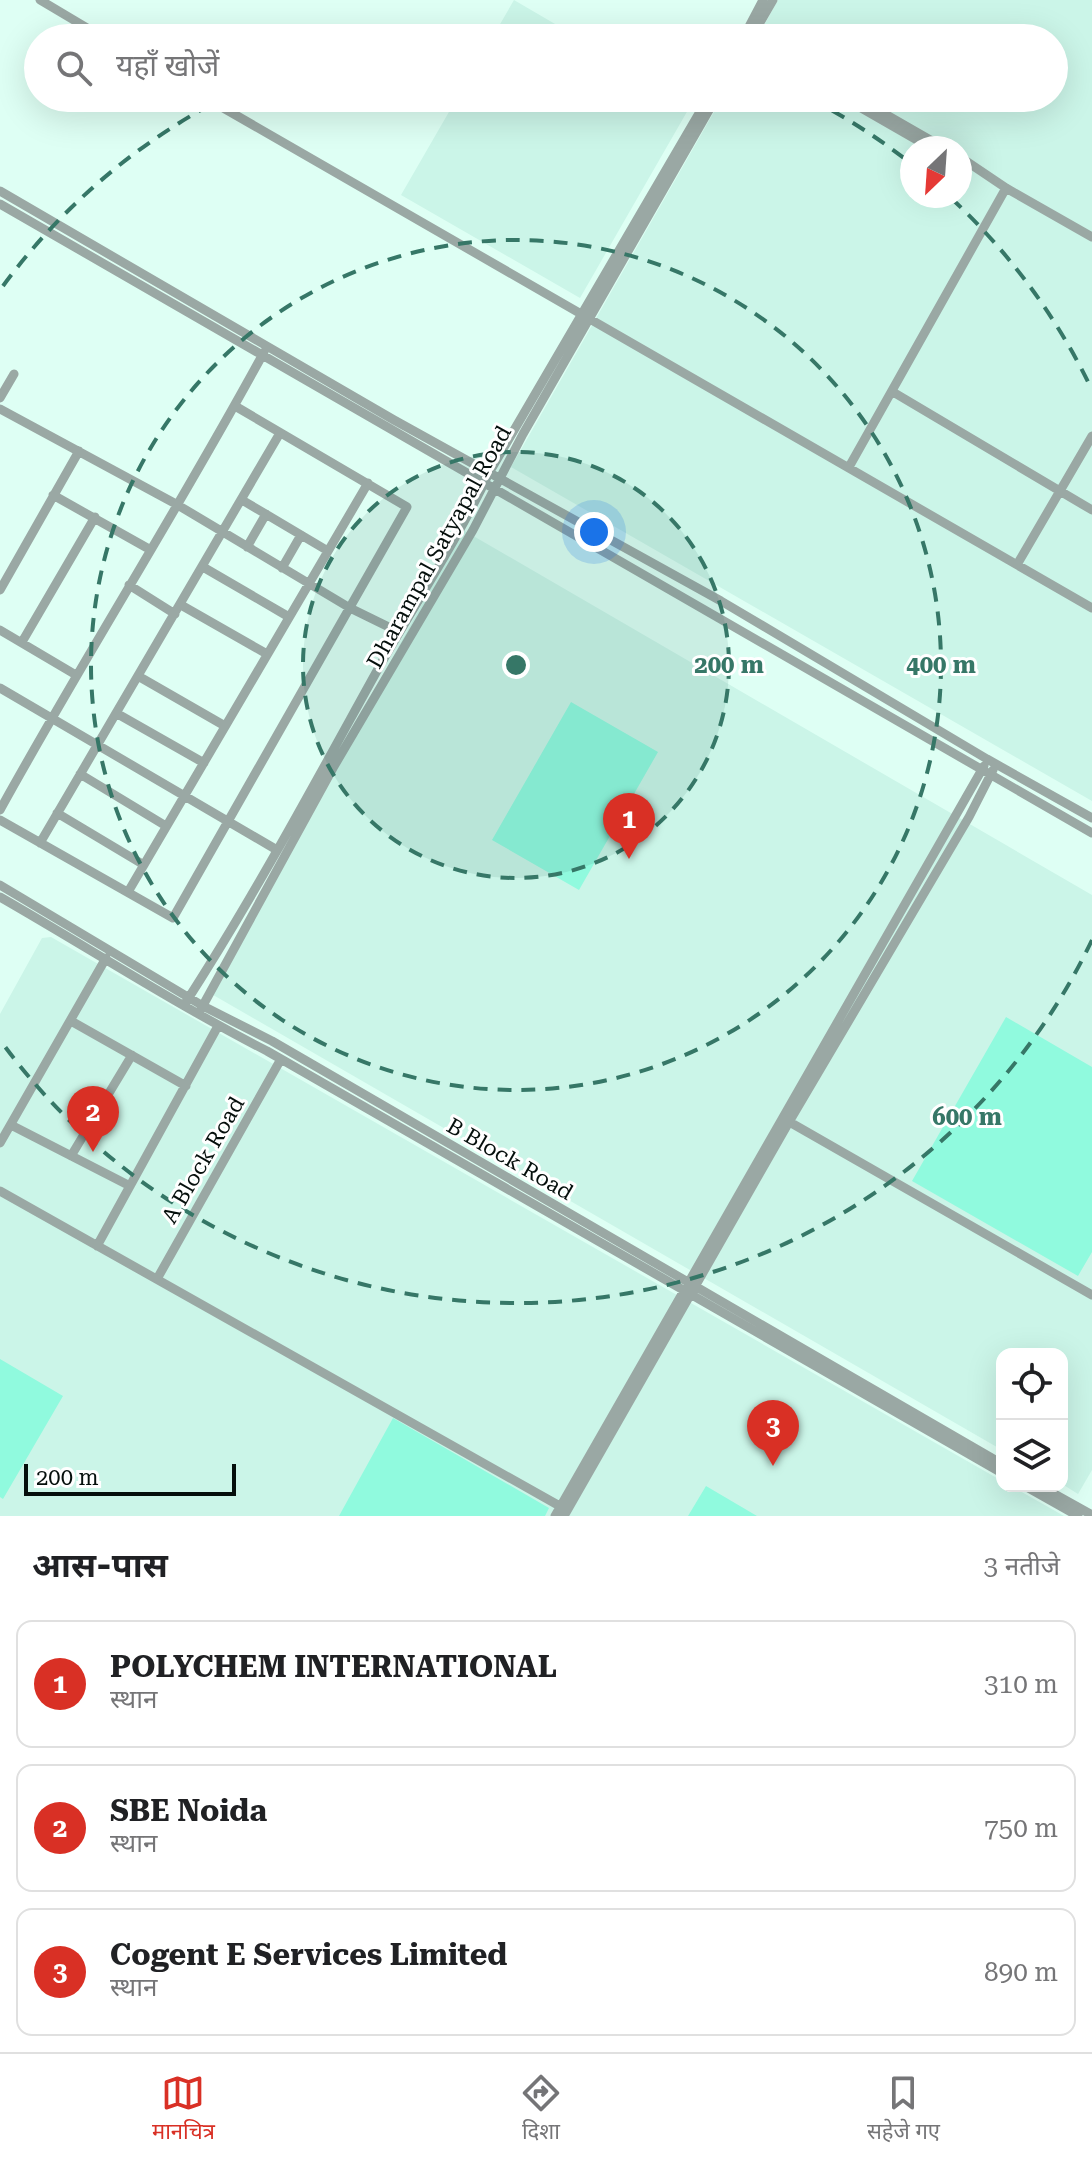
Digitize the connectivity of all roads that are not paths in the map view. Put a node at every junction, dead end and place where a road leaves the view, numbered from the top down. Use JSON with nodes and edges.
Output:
{"nodes":[{"id":1,"x":40,"y":0,"type":"edge"},
{"id":2,"x":763,"y":0,"type":"edge"},
{"id":3,"x":773,"y":0,"type":"edge"},
{"id":4,"x":80,"y":24,"type":"edge"},
{"id":5,"x":751,"y":24,"type":"edge"},
{"id":6,"x":759,"y":24,"type":"edge"},
{"id":7,"x":230,"y":112,"type":"edge"},
{"id":8,"x":700,"y":112,"type":"edge"},
{"id":9,"x":708,"y":112,"type":"edge"},
{"id":10,"x":868,"y":112,"type":"edge"},
{"id":11,"x":881,"y":112,"type":"edge"},
{"id":12,"x":910,"y":136,"type":"edge"},
{"id":13,"x":923,"y":136,"type":"edge"},
{"id":14,"x":972,"y":165,"type":"edge"},
{"id":15,"x":972,"y":170,"type":"edge"},
{"id":16,"x":993,"y":180,"type":"junction"},
{"id":17,"x":1006,"y":188,"type":"junction"},
{"id":18,"x":0,"y":191,"type":"edge"},
{"id":19,"x":0,"y":204,"type":"edge"},
{"id":20,"x":1092,"y":237,"type":"edge"},
{"id":21,"x":586,"y":317,"type":"junction"},
{"id":22,"x":264,"y":351,"type":"junction"},
{"id":23,"x":14,"y":374,"type":"dead end"},
{"id":24,"x":893,"y":392,"type":"junction"},
{"id":25,"x":0,"y":398,"type":"edge"},
{"id":26,"x":235,"y":406,"type":"junction"},
{"id":27,"x":0,"y":409,"type":"edge"},
{"id":28,"x":280,"y":433,"type":"junction"},
{"id":29,"x":1092,"y":436,"type":"edge"},
{"id":30,"x":79,"y":451,"type":"junction"},
{"id":31,"x":849,"y":467,"type":"junction"},
{"id":32,"x":489,"y":473,"type":"junction"},
{"id":33,"x":368,"y":483,"type":"junction"},
{"id":34,"x":484,"y":483,"type":"junction"},
{"id":35,"x":499,"y":485,"type":"junction"},
{"id":36,"x":1059,"y":492,"type":"junction"},
{"id":37,"x":53,"y":495,"type":"junction"},
{"id":38,"x":242,"y":500,"type":"junction"},
{"id":39,"x":176,"y":504,"type":"junction"},
{"id":40,"x":1092,"y":510,"type":"edge"},
{"id":41,"x":266,"y":514,"type":"junction"},
{"id":42,"x":95,"y":517,"type":"junction"},
{"id":43,"x":223,"y":533,"type":"junction"},
{"id":44,"x":301,"y":535,"type":"junction"},
{"id":45,"x":247,"y":547,"type":"junction"},
{"id":46,"x":149,"y":549,"type":"junction"},
{"id":47,"x":328,"y":551,"type":"junction"},
{"id":48,"x":1018,"y":563,"type":"junction"},
{"id":49,"x":203,"y":567,"type":"junction"},
{"id":50,"x":282,"y":568,"type":"junction"},
{"id":51,"x":309,"y":583,"type":"junction"},
{"id":52,"x":129,"y":585,"type":"junction"},
{"id":53,"x":0,"y":590,"type":"edge"},
{"id":54,"x":350,"y":608,"type":"junction"},
{"id":55,"x":1092,"y":608,"type":"edge"},
{"id":56,"x":178,"y":609,"type":"junction"},
{"id":57,"x":289,"y":617,"type":"junction"},
{"id":58,"x":0,"y":630,"type":"edge"},
{"id":59,"x":399,"y":632,"type":"junction"},
{"id":60,"x":22,"y":642,"type":"junction"},
{"id":61,"x":267,"y":654,"type":"junction"},
{"id":62,"x":76,"y":675,"type":"junction"},
{"id":63,"x":138,"y":676,"type":"junction"},
{"id":64,"x":3,"y":690,"type":"edge"},
{"id":65,"x":0,"y":703,"type":"edge"},
{"id":66,"x":116,"y":713,"type":"junction"},
{"id":67,"x":51,"y":718,"type":"junction"},
{"id":68,"x":225,"y":726,"type":"junction"},
{"id":69,"x":97,"y":745,"type":"junction"},
{"id":70,"x":204,"y":763,"type":"junction"},
{"id":71,"x":989,"y":767,"type":"junction"},
{"id":72,"x":80,"y":774,"type":"junction"},
{"id":73,"x":185,"y":795,"type":"junction"},
{"id":74,"x":0,"y":810,"type":"edge"},
{"id":75,"x":57,"y":813,"type":"junction"},
{"id":76,"x":1092,"y":818,"type":"edge"},
{"id":77,"x":0,"y":820,"type":"edge"},
{"id":78,"x":228,"y":821,"type":"junction"},
{"id":79,"x":166,"y":826,"type":"junction"},
{"id":80,"x":1092,"y":833,"type":"edge"},
{"id":81,"x":40,"y":843,"type":"junction"},
{"id":82,"x":277,"y":850,"type":"junction"},
{"id":83,"x":144,"y":865,"type":"junction"},
{"id":84,"x":0,"y":885,"type":"edge"},
{"id":85,"x":128,"y":892,"type":"junction"},
{"id":86,"x":0,"y":897,"type":"edge"},
{"id":87,"x":106,"y":958,"type":"junction"},
{"id":88,"x":186,"y":1002,"type":"junction"},
{"id":89,"x":200,"y":1011,"type":"junction"},
{"id":90,"x":71,"y":1021,"type":"junction"},
{"id":91,"x":218,"y":1026,"type":"junction"},
{"id":92,"x":132,"y":1055,"type":"junction"},
{"id":93,"x":281,"y":1059,"type":"junction"},
{"id":94,"x":186,"y":1086,"type":"junction"},
{"id":95,"x":786,"y":1120,"type":"junction"},
{"id":96,"x":11,"y":1125,"type":"junction"},
{"id":97,"x":0,"y":1143,"type":"edge"},
{"id":98,"x":71,"y":1156,"type":"junction"},
{"id":99,"x":130,"y":1186,"type":"junction"},
{"id":100,"x":0,"y":1191,"type":"edge"},
{"id":101,"x":97,"y":1246,"type":"junction"},
{"id":102,"x":157,"y":1279,"type":"junction"},
{"id":103,"x":689,"y":1289,"type":"junction"},
{"id":104,"x":1092,"y":1295,"type":"edge"},
{"id":105,"x":996,"y":1461,"type":"edge"},
{"id":106,"x":996,"y":1469,"type":"edge"},
{"id":107,"x":1039,"y":1492,"type":"edge"},
{"id":108,"x":1050,"y":1492,"type":"edge"},
{"id":109,"x":564,"y":1511,"type":"edge"},
{"id":110,"x":1087,"y":1513,"type":"edge"},
{"id":111,"x":555,"y":1516,"type":"edge"}],
"edges":[{"from":1,"to":4,"type":"street"},
{"from":2,"to":5,"type":"street"},
{"from":3,"to":6,"type":"street"},
{"from":7,"to":21,"type":"street"},
{"from":8,"to":21,"type":"street","name":"Dharampal Satyapal Road"},
{"from":9,"to":21,"type":"street","name":"Dharampal Satyapal Road"},
{"from":10,"to":12,"type":"street"},
{"from":11,"to":13,"type":"street"},
{"from":14,"to":16,"type":"street"},
{"from":15,"to":16,"type":"street"},
{"from":16,"to":17,"type":"street"},
{"from":17,"to":20,"type":"street"},
{"from":17,"to":24,"type":"street"},
{"from":18,"to":22,"type":"street"},
{"from":19,"to":22,"type":"street"},
{"from":21,"to":31,"type":"street"},
{"from":21,"to":32,"type":"street","name":"Dharampal Satyapal Road"},
{"from":21,"to":35,"type":"street","name":"Dharampal Satyapal Road"},
{"from":22,"to":26,"type":"street"},
{"from":22,"to":32,"type":"street"},
{"from":22,"to":34,"type":"street"},
{"from":23,"to":25,"type":"street"},
{"from":24,"to":31,"type":"street"},
{"from":24,"to":36,"type":"street"},
{"from":26,"to":28,"type":"street"},
{"from":26,"to":39,"type":"street"},
{"from":27,"to":30,"type":"street"},
{"from":28,"to":33,"type":"street"},
{"from":28,"to":38,"type":"street"},
{"from":29,"to":36,"type":"street"},
{"from":30,"to":37,"type":"street"},
{"from":30,"to":39,"type":"street"},
{"from":31,"to":48,"type":"street"},
{"from":32,"to":34,"type":"street","name":"Dharampal Satyapal Road"},
{"from":32,"to":35,"type":"street"},
{"from":33,"to":47,"type":"street"},
{"from":33,"to":54,"type":"street"},
{"from":34,"to":35,"type":"street"},
{"from":34,"to":59,"type":"street","name":"Dharampal Satyapal Road"},
{"from":35,"to":71,"type":"street"},
{"from":35,"to":71,"type":"street"},
{"from":35,"to":89,"type":"street","name":"Dharampal Satyapal Road"},
{"from":36,"to":40,"type":"street"},
{"from":36,"to":48,"type":"street"},
{"from":37,"to":42,"type":"street"},
{"from":37,"to":53,"type":"street"},
{"from":38,"to":41,"type":"street"},
{"from":38,"to":43,"type":"street"},
{"from":39,"to":43,"type":"street"},
{"from":39,"to":46,"type":"street"},
{"from":41,"to":44,"type":"street"},
{"from":41,"to":45,"type":"street"},
{"from":42,"to":46,"type":"street"},
{"from":42,"to":60,"type":"street"},
{"from":43,"to":45,"type":"street"},
{"from":43,"to":49,"type":"street"},
{"from":44,"to":47,"type":"street"},
{"from":44,"to":50,"type":"street"},
{"from":45,"to":50,"type":"street"},
{"from":46,"to":52,"type":"street"},
{"from":47,"to":51,"type":"street"},
{"from":48,"to":55,"type":"street"},
{"from":49,"to":56,"type":"street"},
{"from":49,"to":57,"type":"street"},
{"from":50,"to":51,"type":"street"},
{"from":51,"to":54,"type":"street"},
{"from":51,"to":57,"type":"street"},
{"from":52,"to":56,"type":"street"},
{"from":52,"to":62,"type":"street"},
{"from":54,"to":59,"type":"street"},
{"from":54,"to":78,"type":"street"},
{"from":56,"to":61,"type":"street"},
{"from":56,"to":63,"type":"street"},
{"from":57,"to":61,"type":"street"},
{"from":58,"to":60,"type":"street"},
{"from":59,"to":82,"type":"street","name":"Dharampal Satyapal Road"},
{"from":60,"to":62,"type":"street"},
{"from":61,"to":68,"type":"street"},
{"from":62,"to":67,"type":"street"},
{"from":63,"to":66,"type":"street"},
{"from":63,"to":68,"type":"street"},
{"from":64,"to":65,"type":"street"},
{"from":64,"to":67,"type":"street"},
{"from":66,"to":69,"type":"street"},
{"from":66,"to":70,"type":"street"},
{"from":67,"to":69,"type":"street"},
{"from":67,"to":74,"type":"street"},
{"from":68,"to":70,"type":"street"},
{"from":69,"to":72,"type":"street"},
{"from":69,"to":73,"type":"street"},
{"from":70,"to":73,"type":"street"},
{"from":71,"to":76,"type":"street"},
{"from":71,"to":80,"type":"street"},
{"from":71,"to":95,"type":"street"},
{"from":72,"to":75,"type":"street"},
{"from":72,"to":79,"type":"street"},
{"from":73,"to":78,"type":"street"},
{"from":73,"to":79,"type":"street"},
{"from":75,"to":81,"type":"street"},
{"from":75,"to":83,"type":"street"},
{"from":77,"to":81,"type":"street"},
{"from":78,"to":82,"type":"street"},
{"from":78,"to":85,"type":"street"},
{"from":79,"to":83,"type":"street"},
{"from":81,"to":85,"type":"street"},
{"from":82,"to":88,"type":"street","name":"Dharampal Satyapal Road"},
{"from":83,"to":85,"type":"street"},
{"from":84,"to":88,"type":"street","name":"B Block Road"},
{"from":86,"to":87,"type":"street","name":"B Block Road"},
{"from":87,"to":88,"type":"street","name":"B Block Road"},
{"from":87,"to":90,"type":"street"},
{"from":88,"to":89,"type":"street","name":"B Block Road"},
{"from":89,"to":91,"type":"street","name":"B Block Road"},
{"from":89,"to":103,"type":"street","name":"B Block Road"},
{"from":90,"to":92,"type":"street"},
{"from":90,"to":96,"type":"street"},
{"from":91,"to":93,"type":"street","name":"B Block Road"},
{"from":91,"to":94,"type":"street"},
{"from":92,"to":94,"type":"street"},
{"from":92,"to":98,"type":"street"},
{"from":93,"to":102,"type":"street","name":"A Block Road"},
{"from":93,"to":103,"type":"street","name":"B Block Road"},
{"from":94,"to":99,"type":"street"},
{"from":95,"to":103,"type":"street"},
{"from":95,"to":104,"type":"street"},
{"from":96,"to":97,"type":"street"},
{"from":96,"to":98,"type":"street"},
{"from":98,"to":99,"type":"street"},
{"from":99,"to":101,"type":"street"},
{"from":100,"to":101,"type":"street"},
{"from":101,"to":102,"type":"street"},
{"from":102,"to":109,"type":"street"},
{"from":103,"to":105,"type":"street","name":"B Block Road"},
{"from":103,"to":106,"type":"street","name":"B Block Road"},
{"from":103,"to":109,"type":"street"},
{"from":107,"to":110,"type":"street"},
{"from":108,"to":110,"type":"street"},
{"from":109,"to":111,"type":"street"}]}
